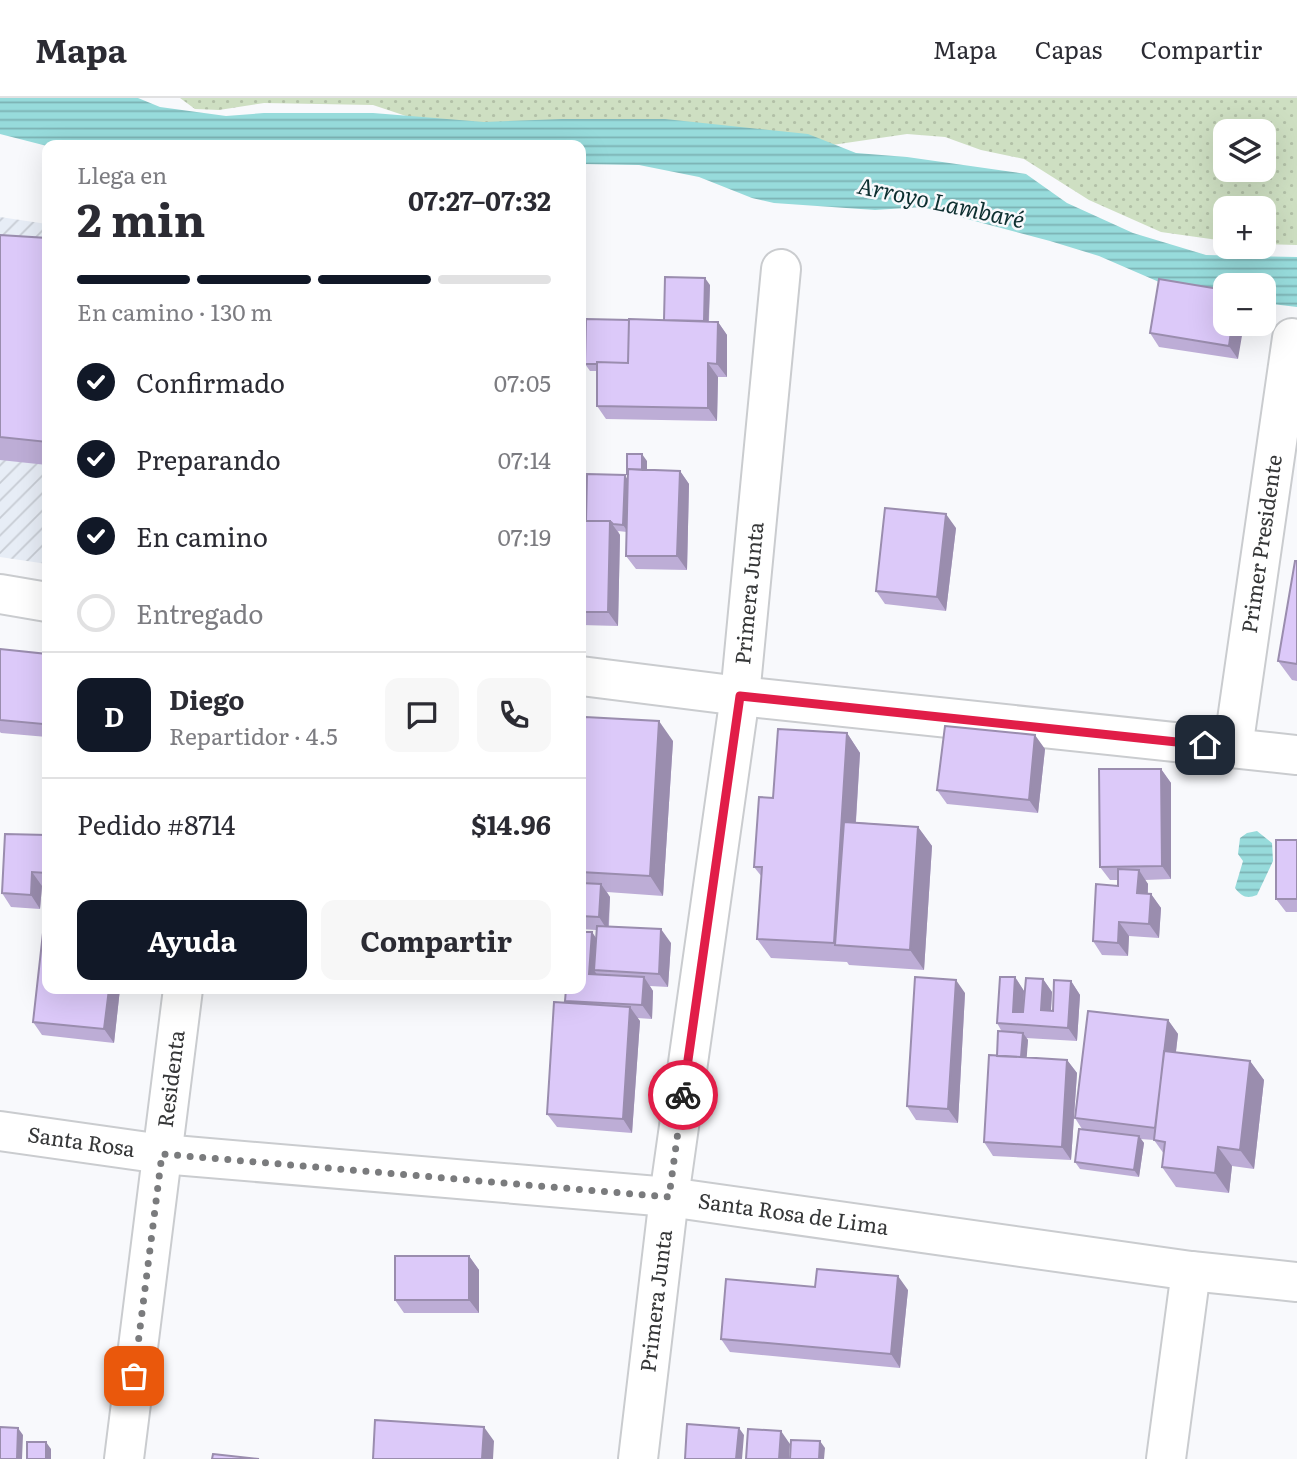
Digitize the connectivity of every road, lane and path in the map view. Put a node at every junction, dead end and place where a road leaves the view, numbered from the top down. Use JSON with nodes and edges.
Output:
{"nodes":[{"id":1,"x":781,"y":269,"type":"dead end"},
{"id":2,"x":1292,"y":338,"type":"dead end"},
{"id":3,"x":0,"y":594,"type":"edge"},
{"id":4,"x":42,"y":601,"type":"edge"},
{"id":5,"x":586,"y":677,"type":"edge"},
{"id":6,"x":740,"y":696,"type":"junction"},
{"id":7,"x":1233,"y":748,"type":"junction"},
{"id":8,"x":1297,"y":755,"type":"edge"},
{"id":9,"x":182,"y":994,"type":"edge"},
{"id":10,"x":0,"y":1131,"type":"edge"},
{"id":11,"x":162,"y":1154,"type":"junction"},
{"id":12,"x":669,"y":1197,"type":"junction"},
{"id":13,"x":1191,"y":1271,"type":"junction"},
{"id":14,"x":1297,"y":1282,"type":"edge"},
{"id":15,"x":124,"y":1459,"type":"edge"},
{"id":16,"x":638,"y":1459,"type":"edge"},
{"id":17,"x":1166,"y":1459,"type":"edge"}],
"edges":[{"from":1,"to":6,"type":"street","name":"Primera Junta"},
{"from":2,"to":7,"type":"street","name":"Primer Presidente"},
{"from":3,"to":4,"type":"street"},
{"from":5,"to":6,"type":"street"},
{"from":6,"to":7,"type":"street"},
{"from":6,"to":12,"type":"street","name":"Primera Junta"},
{"from":7,"to":8,"type":"street"},
{"from":9,"to":11,"type":"street","name":"Residenta"},
{"from":10,"to":11,"type":"street","name":"Santa Rosa"},
{"from":11,"to":12,"type":"street","name":"Santa Rosa de Lima"},
{"from":11,"to":15,"type":"street","name":"Residenta"},
{"from":12,"to":13,"type":"street","name":"Santa Rosa de Lima"},
{"from":12,"to":16,"type":"street","name":"Primera Junta"},
{"from":13,"to":14,"type":"street","name":"Santa Rosa de Lima"},
{"from":13,"to":17,"type":"street"}]}
